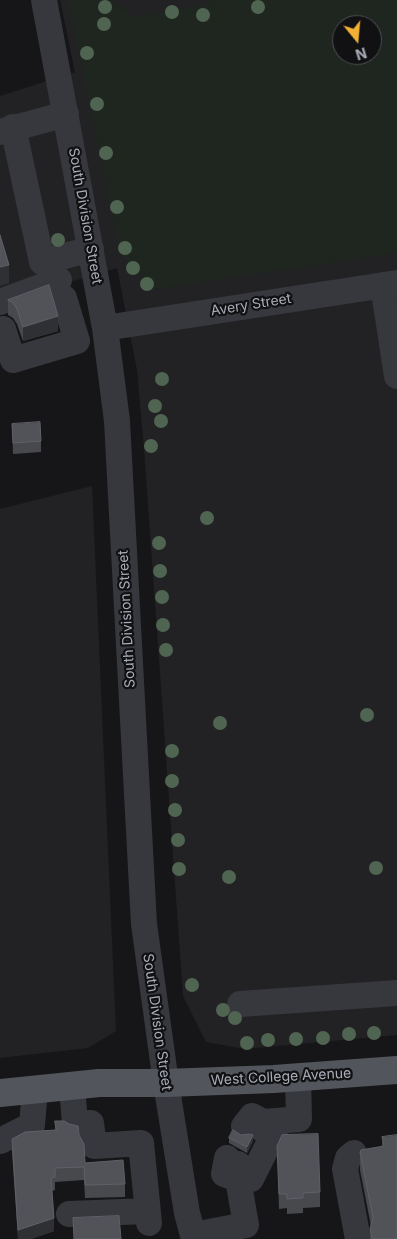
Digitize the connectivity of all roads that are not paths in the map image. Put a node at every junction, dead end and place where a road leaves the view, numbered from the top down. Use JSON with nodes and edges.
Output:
{"nodes":[{"id":1,"x":44,"y":0,"type":"edge"},
{"id":2,"x":66,"y":114,"type":"junction"},
{"id":3,"x":7,"y":130,"type":"edge"},
{"id":4,"x":91,"y":250,"type":"junction"},
{"id":5,"x":55,"y":280,"type":"junction"},
{"id":6,"x":390,"y":284,"type":"edge"},
{"id":7,"x":98,"y":291,"type":"junction"},
{"id":8,"x":0,"y":302,"type":"edge"},
{"id":9,"x":1,"y":326,"type":"edge"},
{"id":10,"x":105,"y":328,"type":"junction"},
{"id":11,"x":397,"y":376,"type":"edge"},
{"id":12,"x":397,"y":993,"type":"edge"},
{"id":13,"x":240,"y":1004,"type":"dead end"},
{"id":14,"x":397,"y":1070,"type":"edge"},
{"id":15,"x":298,"y":1077,"type":"junction"},
{"id":16,"x":166,"y":1083,"type":"junction"},
{"id":17,"x":72,"y":1086,"type":"junction"},
{"id":18,"x":35,"y":1089,"type":"junction"},
{"id":19,"x":0,"y":1093,"type":"edge"},
{"id":20,"x":0,"y":1141,"type":"edge"},
{"id":21,"x":177,"y":1150,"type":"junction"},
{"id":22,"x":354,"y":1153,"type":"dead end"},
{"id":23,"x":142,"y":1156,"type":"junction"},
{"id":24,"x":69,"y":1214,"type":"dead end"},
{"id":25,"x":149,"y":1224,"type":"edge"},
{"id":26,"x":191,"y":1229,"type":"edge"},
{"id":27,"x":247,"y":1232,"type":"edge"},
{"id":28,"x":358,"y":1239,"type":"edge"}],
"edges":[{"from":1,"to":2,"type":"street","name":"South Division Street"},
{"from":2,"to":3,"type":"street"},
{"from":2,"to":4,"type":"street","name":"South Division Street"},
{"from":3,"to":5,"type":"street"},
{"from":4,"to":5,"type":"street"},
{"from":4,"to":7,"type":"street","name":"South Division Street"},
{"from":5,"to":7,"type":"street"},
{"from":5,"to":8,"type":"street"},
{"from":5,"to":9,"type":"street"},
{"from":6,"to":10,"type":"street","name":"Avery Street"},
{"from":6,"to":11,"type":"street"},
{"from":7,"to":10,"type":"street","name":"South Division Street"},
{"from":10,"to":16,"type":"street","name":"South Division Street"},
{"from":12,"to":13,"type":"street"},
{"from":14,"to":15,"type":"main road","name":"West College Avenue"},
{"from":15,"to":16,"type":"main road","name":"West College Avenue"},
{"from":15,"to":27,"type":"street"},
{"from":16,"to":17,"type":"main road","name":"West College Avenue"},
{"from":16,"to":21,"type":"street","name":"South Division Street"},
{"from":17,"to":18,"type":"main road","name":"West College Avenue"},
{"from":17,"to":23,"type":"street"},
{"from":18,"to":19,"type":"main road","name":"West College Avenue"},
{"from":18,"to":20,"type":"street"},
{"from":21,"to":23,"type":"street"},
{"from":21,"to":26,"type":"street","name":"South Division Street"},
{"from":22,"to":28,"type":"street"},
{"from":23,"to":25,"type":"street"},
{"from":24,"to":25,"type":"street"},
{"from":25,"to":26,"type":"street"},
{"from":26,"to":27,"type":"street"}]}
